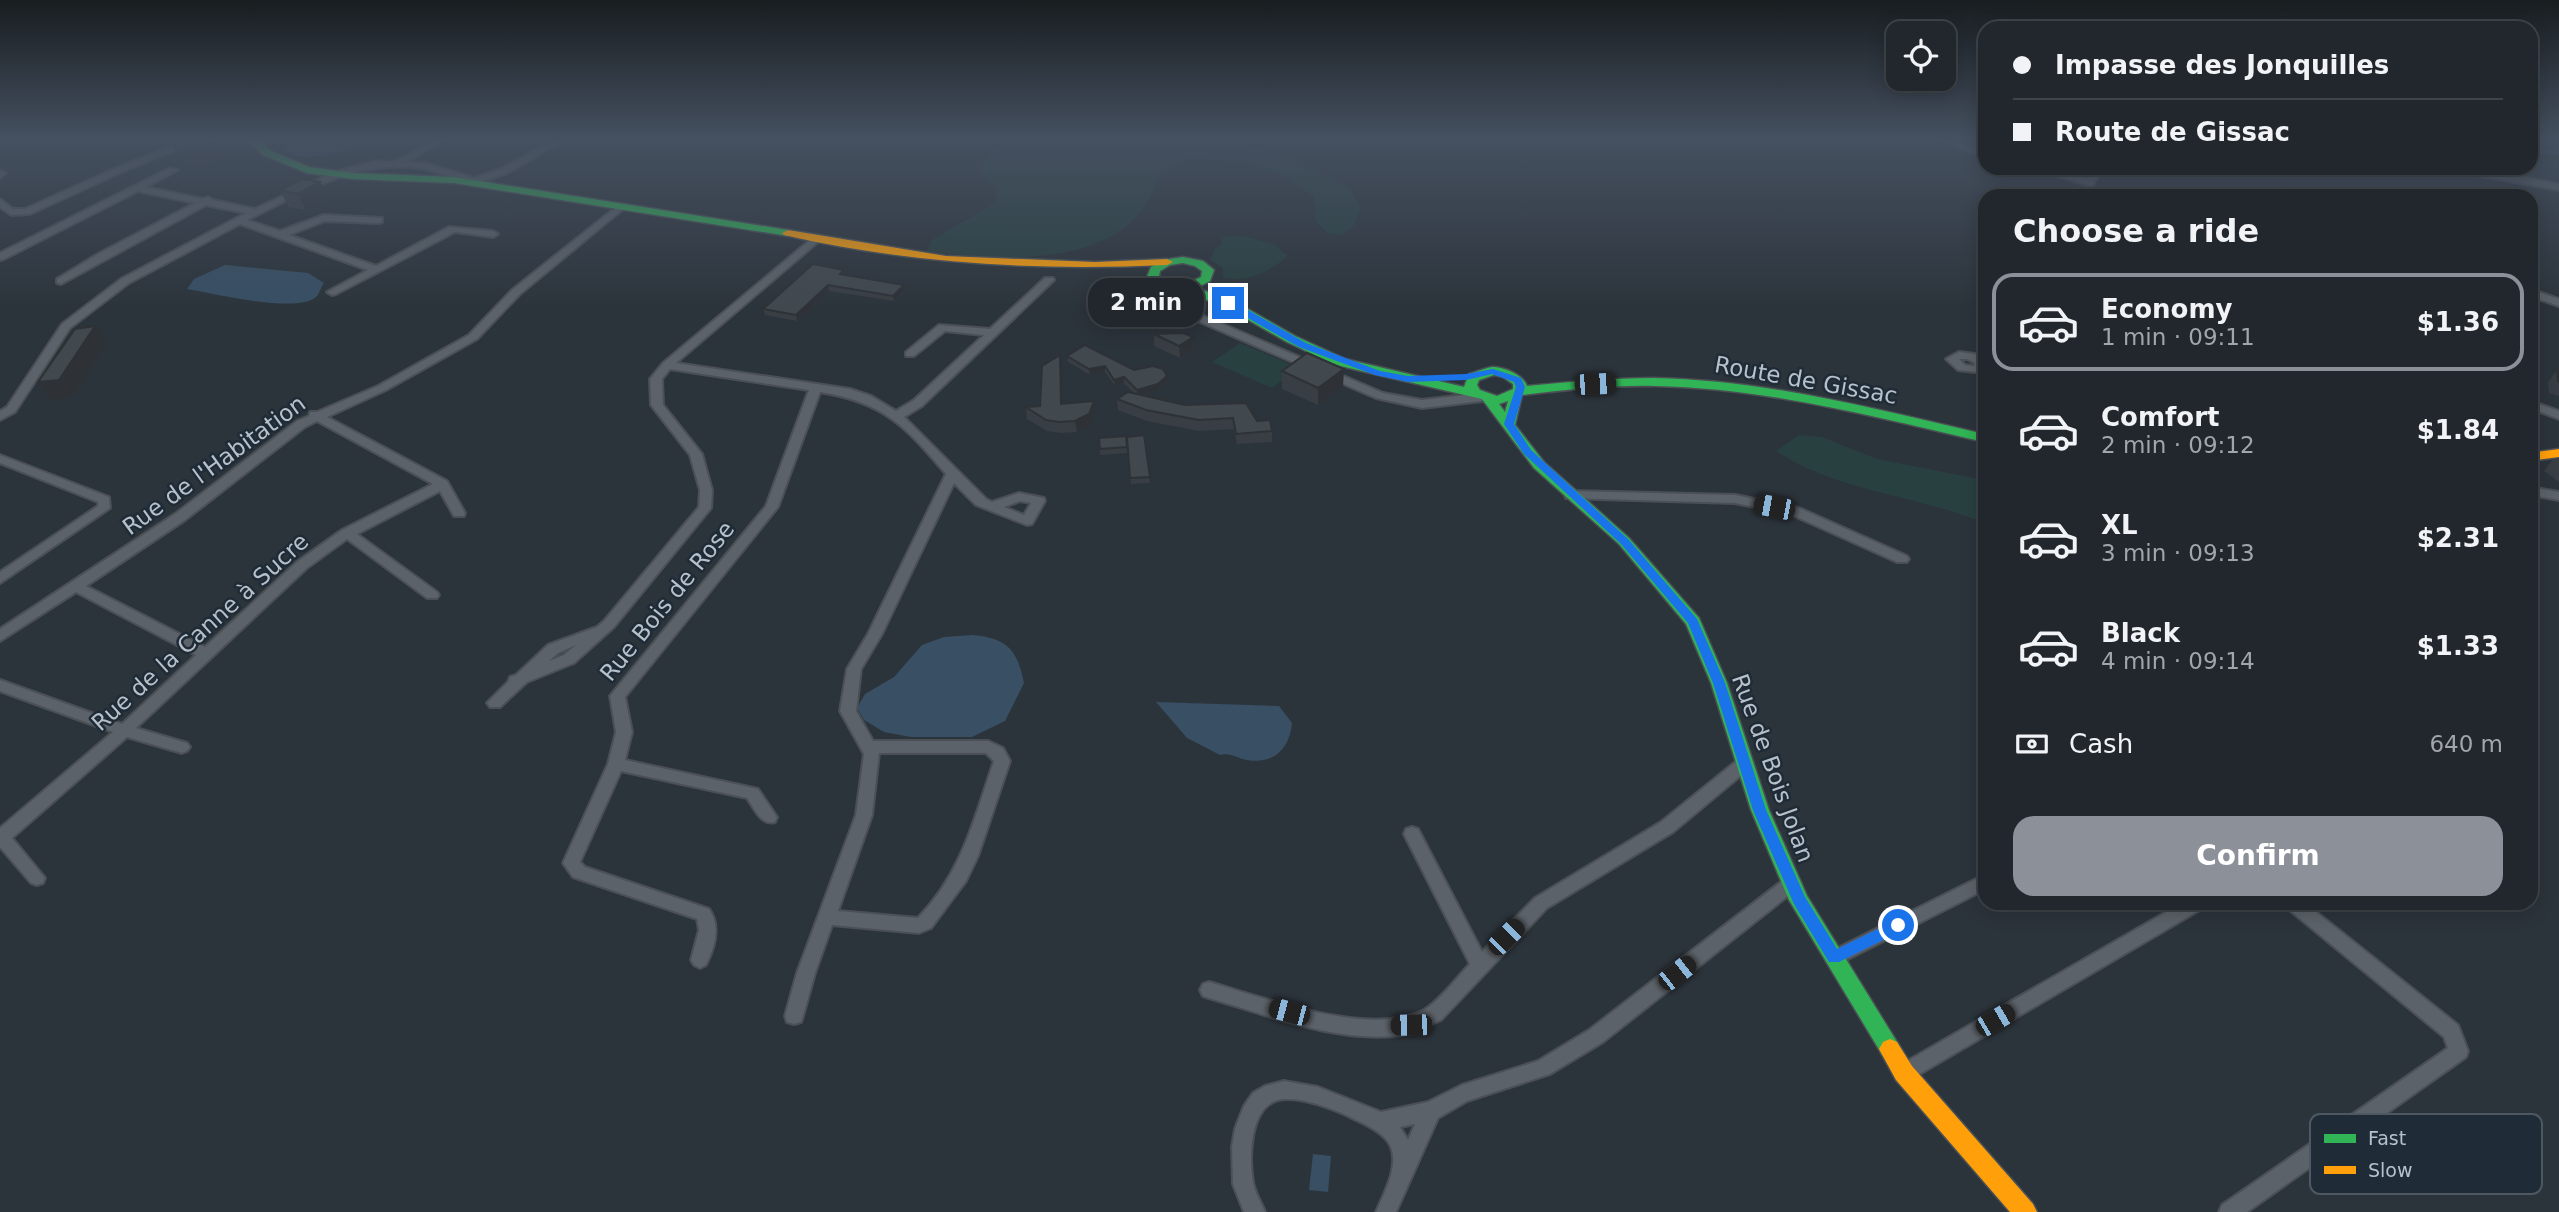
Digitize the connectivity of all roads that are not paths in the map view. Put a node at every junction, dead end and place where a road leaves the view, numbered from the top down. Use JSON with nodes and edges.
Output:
{"nodes":[{"id":1,"x":65,"y":195,"type":"edge"},
{"id":2,"x":120,"y":195,"type":"edge"},
{"id":3,"x":174,"y":195,"type":"edge"},
{"id":4,"x":294,"y":195,"type":"edge"},
{"id":5,"x":555,"y":195,"type":"edge"},
{"id":6,"x":208,"y":200,"type":"junction"},
{"id":7,"x":0,"y":202,"type":"edge"},
{"id":8,"x":620,"y":206,"type":"junction"},
{"id":9,"x":257,"y":212,"type":"junction"},
{"id":10,"x":239,"y":220,"type":"junction"},
{"id":11,"x":379,"y":220,"type":"dead end"},
{"id":12,"x":493,"y":234,"type":"dead end"},
{"id":13,"x":280,"y":235,"type":"junction"},
{"id":14,"x":815,"y":239,"type":"junction"},
{"id":15,"x":0,"y":257,"type":"edge"},
{"id":16,"x":1167,"y":262,"type":"junction"},
{"id":17,"x":1095,"y":265,"type":"junction"},
{"id":18,"x":377,"y":270,"type":"junction"},
{"id":19,"x":1206,"y":279,"type":"junction"},
{"id":20,"x":61,"y":281,"type":"dead end"},
{"id":21,"x":1049,"y":281,"type":"dead end"},
{"id":22,"x":1158,"y":283,"type":"junction"},
{"id":23,"x":1183,"y":288,"type":"junction"},
{"id":24,"x":331,"y":292,"type":"dead end"},
{"id":25,"x":2538,"y":295,"type":"edge"},
{"id":26,"x":1228,"y":303,"type":"junction"},
{"id":27,"x":2559,"y":303,"type":"edge"},
{"id":28,"x":993,"y":333,"type":"junction"},
{"id":29,"x":910,"y":354,"type":"dead end"},
{"id":30,"x":667,"y":365,"type":"junction"},
{"id":31,"x":1479,"y":374,"type":"junction"},
{"id":32,"x":1507,"y":374,"type":"junction"},
{"id":33,"x":1408,"y":379,"type":"junction"},
{"id":34,"x":1576,"y":384,"type":"junction"},
{"id":35,"x":816,"y":388,"type":"junction"},
{"id":36,"x":1518,"y":393,"type":"junction"},
{"id":37,"x":1482,"y":396,"type":"junction"},
{"id":38,"x":2538,"y":407,"type":"edge"},
{"id":39,"x":314,"y":415,"type":"junction"},
{"id":40,"x":898,"y":415,"type":"junction"},
{"id":41,"x":2559,"y":415,"type":"edge"},
{"id":42,"x":0,"y":416,"type":"edge"},
{"id":43,"x":1509,"y":424,"type":"junction"},
{"id":44,"x":1978,"y":437,"type":"edge"},
{"id":45,"x":2559,"y":453,"type":"edge"},
{"id":46,"x":2538,"y":456,"type":"edge"},
{"id":47,"x":0,"y":459,"type":"edge"},
{"id":48,"x":952,"y":474,"type":"junction"},
{"id":49,"x":443,"y":484,"type":"junction"},
{"id":50,"x":2538,"y":492,"type":"edge"},
{"id":51,"x":1571,"y":495,"type":"junction"},
{"id":52,"x":2559,"y":496,"type":"edge"},
{"id":53,"x":992,"y":506,"type":"dead end"},
{"id":54,"x":459,"y":513,"type":"dead end"},
{"id":55,"x":347,"y":533,"type":"junction"},
{"id":56,"x":1902,"y":559,"type":"dead end"},
{"id":57,"x":0,"y":578,"type":"edge"},
{"id":58,"x":77,"y":587,"type":"junction"},
{"id":59,"x":432,"y":595,"type":"dead end"},
{"id":60,"x":0,"y":636,"type":"edge"},
{"id":61,"x":207,"y":654,"type":"junction"},
{"id":62,"x":0,"y":685,"type":"edge"},
{"id":63,"x":495,"y":703,"type":"dead end"},
{"id":64,"x":125,"y":730,"type":"junction"},
{"id":65,"x":182,"y":747,"type":"dead end"},
{"id":66,"x":868,"y":747,"type":"junction"},
{"id":67,"x":1745,"y":763,"type":"junction"},
{"id":68,"x":616,"y":764,"type":"junction"},
{"id":69,"x":769,"y":817,"type":"dead end"},
{"id":70,"x":1412,"y":834,"type":"dead end"},
{"id":71,"x":2,"y":836,"type":"edge"},
{"id":72,"x":37,"y":878,"type":"dead end"},
{"id":73,"x":1792,"y":883,"type":"junction"},
{"id":74,"x":1978,"y":886,"type":"edge"},
{"id":75,"x":2185,"y":910,"type":"edge"},
{"id":76,"x":2302,"y":910,"type":"edge"},
{"id":77,"x":827,"y":917,"type":"junction"},
{"id":78,"x":1834,"y":958,"type":"junction"},
{"id":79,"x":700,"y":960,"type":"dead end"},
{"id":80,"x":1480,"y":965,"type":"junction"},
{"id":81,"x":1209,"y":990,"type":"dead end"},
{"id":82,"x":794,"y":1016,"type":"dead end"},
{"id":83,"x":1904,"y":1073,"type":"junction"},
{"id":84,"x":1431,"y":1111,"type":"junction"},
{"id":85,"x":2369,"y":1114,"type":"edge"},
{"id":86,"x":1380,"y":1122,"type":"junction"},
{"id":87,"x":2310,"y":1156,"type":"edge"},
{"id":88,"x":1400,"y":1177,"type":"junction"},
{"id":89,"x":1255,"y":1212,"type":"edge"},
{"id":90,"x":1387,"y":1212,"type":"edge"},
{"id":91,"x":2025,"y":1212,"type":"edge"},
{"id":92,"x":2230,"y":1212,"type":"edge"}],
"edges":[{"from":1,"to":7,"type":"street"},
{"from":2,"to":15,"type":"street"},
{"from":3,"to":6,"type":"street"},
{"from":4,"to":9,"type":"street"},
{"from":5,"to":8,"type":"main road"},
{"from":6,"to":9,"type":"street"},
{"from":6,"to":20,"type":"street"},
{"from":8,"to":14,"type":"main road"},
{"from":8,"to":39,"type":"street","name":"Rue de l'Habitation"},
{"from":9,"to":10,"type":"street"},
{"from":10,"to":13,"type":"street"},
{"from":10,"to":42,"type":"street"},
{"from":11,"to":13,"type":"street"},
{"from":12,"to":18,"type":"street"},
{"from":13,"to":18,"type":"street"},
{"from":14,"to":17,"type":"main road"},
{"from":14,"to":30,"type":"street"},
{"from":16,"to":17,"type":"main road"},
{"from":16,"to":19,"type":"main road"},
{"from":16,"to":22,"type":"main road"},
{"from":17,"to":22,"type":"main road"},
{"from":18,"to":24,"type":"street"},
{"from":19,"to":23,"type":"main road"},
{"from":19,"to":26,"type":"main road"},
{"from":21,"to":28,"type":"street"},
{"from":22,"to":23,"type":"main road"},
{"from":22,"to":37,"type":"street"},
{"from":23,"to":26,"type":"main road"},
{"from":25,"to":27,"type":"street"},
{"from":26,"to":33,"type":"main road"},
{"from":28,"to":29,"type":"street"},
{"from":28,"to":40,"type":"street"},
{"from":30,"to":35,"type":"street"},
{"from":30,"to":63,"type":"street"},
{"from":31,"to":32,"type":"main road","name":"Route de Gissac"},
{"from":31,"to":33,"type":"main road"},
{"from":31,"to":37,"type":"main road"},
{"from":32,"to":34,"type":"main road","name":"Route de Gissac"},
{"from":32,"to":36,"type":"main road"},
{"from":33,"to":37,"type":"main road"},
{"from":34,"to":36,"type":"main road","name":"Route de Gissac"},
{"from":34,"to":44,"type":"main road","name":"Route de Gissac"},
{"from":35,"to":40,"type":"street"},
{"from":35,"to":68,"type":"street","name":"Rue Bois de Rose"},
{"from":36,"to":37,"type":"main road","name":"Route de Gissac"},
{"from":36,"to":43,"type":"main road"},
{"from":37,"to":43,"type":"main road","name":"Rue de Bois Jolan"},
{"from":38,"to":41,"type":"street"},
{"from":39,"to":49,"type":"street"},
{"from":39,"to":58,"type":"street","name":"Rue de l'Habitation"},
{"from":40,"to":48,"type":"street"},
{"from":43,"to":51,"type":"main road","name":"Rue de Bois Jolan"},
{"from":45,"to":46,"type":"main road"},
{"from":47,"to":57,"type":"street"},
{"from":48,"to":53,"type":"street"},
{"from":48,"to":66,"type":"street"},
{"from":49,"to":54,"type":"street"},
{"from":49,"to":55,"type":"street","name":"Rue de la Canne à Sucre"},
{"from":50,"to":52,"type":"street"},
{"from":51,"to":56,"type":"street"},
{"from":51,"to":67,"type":"main road","name":"Rue de Bois Jolan"},
{"from":55,"to":59,"type":"street"},
{"from":55,"to":61,"type":"street","name":"Rue de la Canne à Sucre"},
{"from":58,"to":60,"type":"street","name":"Rue de l'Habitation"},
{"from":58,"to":61,"type":"street"},
{"from":61,"to":64,"type":"street","name":"Rue de la Canne à Sucre"},
{"from":62,"to":64,"type":"street"},
{"from":64,"to":65,"type":"street"},
{"from":64,"to":71,"type":"street","name":"Rue de la Canne à Sucre"},
{"from":66,"to":77,"type":"street"},
{"from":66,"to":77,"type":"street"},
{"from":67,"to":73,"type":"main road","name":"Rue de Bois Jolan"},
{"from":67,"to":80,"type":"street"},
{"from":68,"to":69,"type":"street"},
{"from":68,"to":79,"type":"street","name":"Rue Bois de Rose"},
{"from":70,"to":80,"type":"street"},
{"from":71,"to":72,"type":"street"},
{"from":73,"to":78,"type":"main road","name":"Rue de Bois Jolan"},
{"from":73,"to":84,"type":"street"},
{"from":74,"to":78,"type":"street"},
{"from":75,"to":83,"type":"street"},
{"from":76,"to":85,"type":"street"},
{"from":77,"to":82,"type":"street"},
{"from":78,"to":83,"type":"main road","name":"Rue de Bois Jolan"},
{"from":80,"to":81,"type":"street"},
{"from":83,"to":91,"type":"main road","name":"Rue de Bois Jolan"},
{"from":84,"to":86,"type":"street"},
{"from":84,"to":88,"type":"street"},
{"from":86,"to":88,"type":"street"},
{"from":86,"to":89,"type":"street"},
{"from":87,"to":92,"type":"street"},
{"from":88,"to":90,"type":"street"}]}
